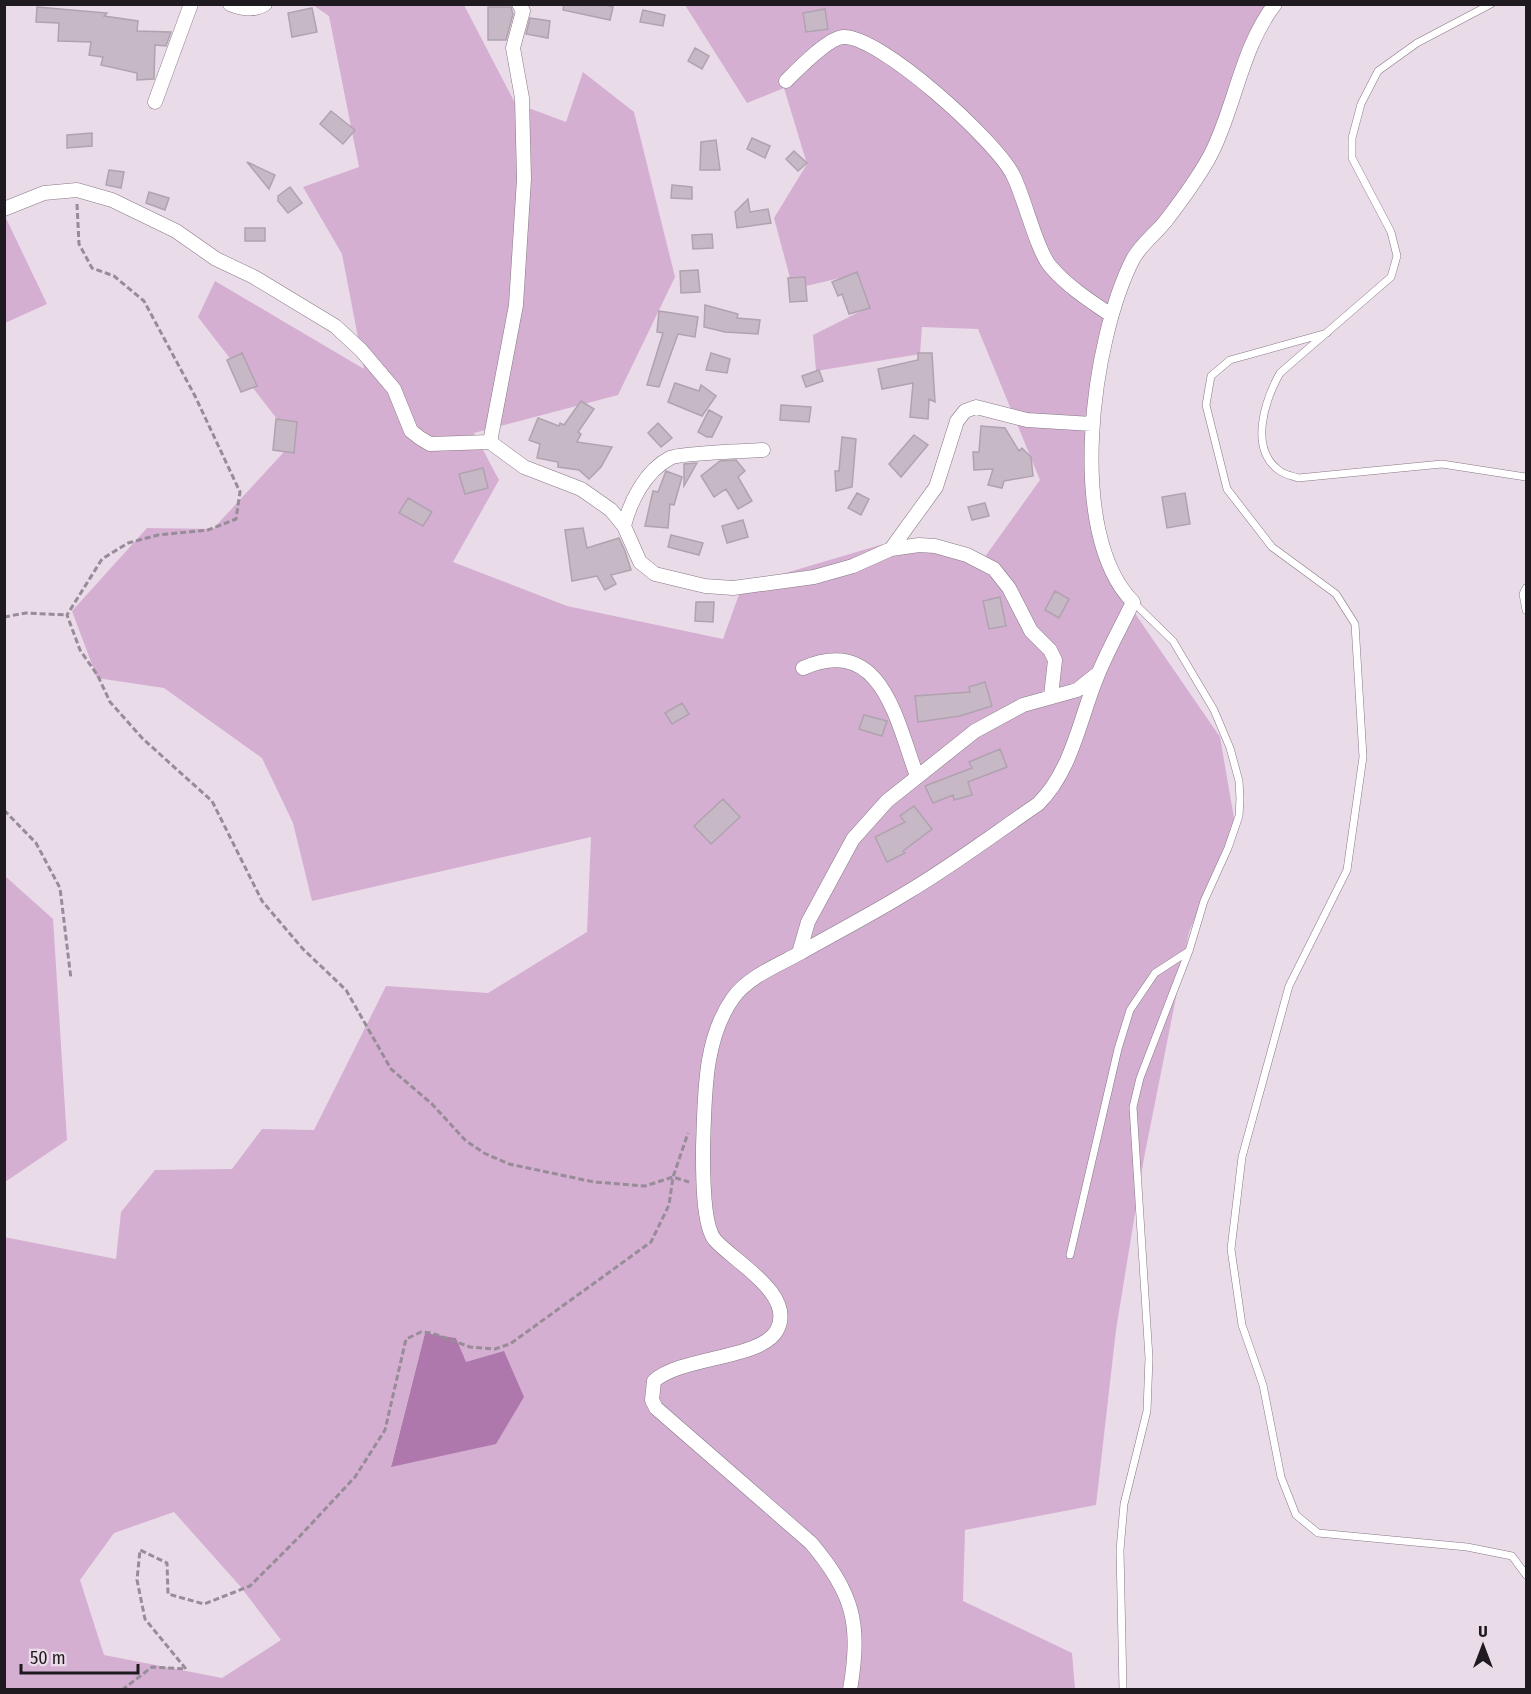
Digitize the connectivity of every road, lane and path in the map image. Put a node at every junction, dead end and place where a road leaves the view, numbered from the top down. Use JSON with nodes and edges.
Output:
{"nodes":[{"id":1,"x":191,"y":4,"type":"edge"},
{"id":2,"x":230,"y":4,"type":"edge"},
{"id":3,"x":265,"y":4,"type":"edge"},
{"id":4,"x":519,"y":4,"type":"edge"},
{"id":5,"x":1275,"y":4,"type":"edge"},
{"id":6,"x":1491,"y":4,"type":"edge"},
{"id":7,"x":786,"y":81,"type":"dead end"},
{"id":8,"x":155,"y":102,"type":"dead end"},
{"id":9,"x":77,"y":190,"type":"junction"},
{"id":10,"x":4,"y":209,"type":"edge"},
{"id":11,"x":1111,"y":315,"type":"junction"},
{"id":12,"x":1326,"y":333,"type":"junction"},
{"id":13,"x":1092,"y":424,"type":"junction"},
{"id":14,"x":490,"y":442,"type":"junction"},
{"id":15,"x":763,"y":450,"type":"dead end"},
{"id":16,"x":1527,"y":477,"type":"edge"},
{"id":17,"x":624,"y":526,"type":"junction"},
{"id":18,"x":891,"y":549,"type":"junction"},
{"id":19,"x":1527,"y":588,"type":"edge"},
{"id":20,"x":1133,"y":602,"type":"junction"},
{"id":21,"x":1527,"y":610,"type":"edge"},
{"id":22,"x":67,"y":615,"type":"junction"},
{"id":23,"x":4,"y":617,"type":"edge"},
{"id":24,"x":803,"y":668,"type":"dead end"},
{"id":25,"x":1099,"y":672,"type":"junction"},
{"id":26,"x":1051,"y":696,"type":"junction"},
{"id":27,"x":917,"y":776,"type":"junction"},
{"id":28,"x":4,"y":810,"type":"edge"},
{"id":29,"x":1189,"y":951,"type":"junction"},
{"id":30,"x":800,"y":953,"type":"junction"},
{"id":31,"x":71,"y":979,"type":"dead end"},
{"id":32,"x":1070,"y":1255,"type":"dead end"},
{"id":33,"x":1527,"y":1575,"type":"edge"},
{"id":34,"x":122,"y":1689,"type":"edge"},
{"id":35,"x":850,"y":1689,"type":"edge"},
{"id":36,"x":1123,"y":1689,"type":"edge"}],
"edges":[{"from":1,"to":8,"type":"street"},
{"from":2,"to":3,"type":"street"},
{"from":4,"to":14,"type":"street"},
{"from":5,"to":11,"type":"street"},
{"from":6,"to":12,"type":"lane"},
{"from":7,"to":11,"type":"street"},
{"from":9,"to":10,"type":"street"},
{"from":9,"to":14,"type":"street"},
{"from":9,"to":22,"type":"path"},
{"from":11,"to":13,"type":"street"},
{"from":12,"to":16,"type":"lane"},
{"from":12,"to":33,"type":"lane"},
{"from":13,"to":18,"type":"street"},
{"from":13,"to":20,"type":"street"},
{"from":14,"to":17,"type":"street"},
{"from":15,"to":17,"type":"street"},
{"from":17,"to":18,"type":"street"},
{"from":18,"to":26,"type":"street"},
{"from":19,"to":21,"type":"lane"},
{"from":20,"to":25,"type":"street"},
{"from":20,"to":29,"type":"lane"},
{"from":22,"to":23,"type":"path"},
{"from":22,"to":34,"type":"path"},
{"from":24,"to":27,"type":"street"},
{"from":25,"to":26,"type":"street"},
{"from":25,"to":30,"type":"street"},
{"from":26,"to":27,"type":"street"},
{"from":27,"to":30,"type":"street"},
{"from":28,"to":31,"type":"path"},
{"from":29,"to":32,"type":"lane"},
{"from":29,"to":36,"type":"lane"},
{"from":30,"to":35,"type":"street"}]}
